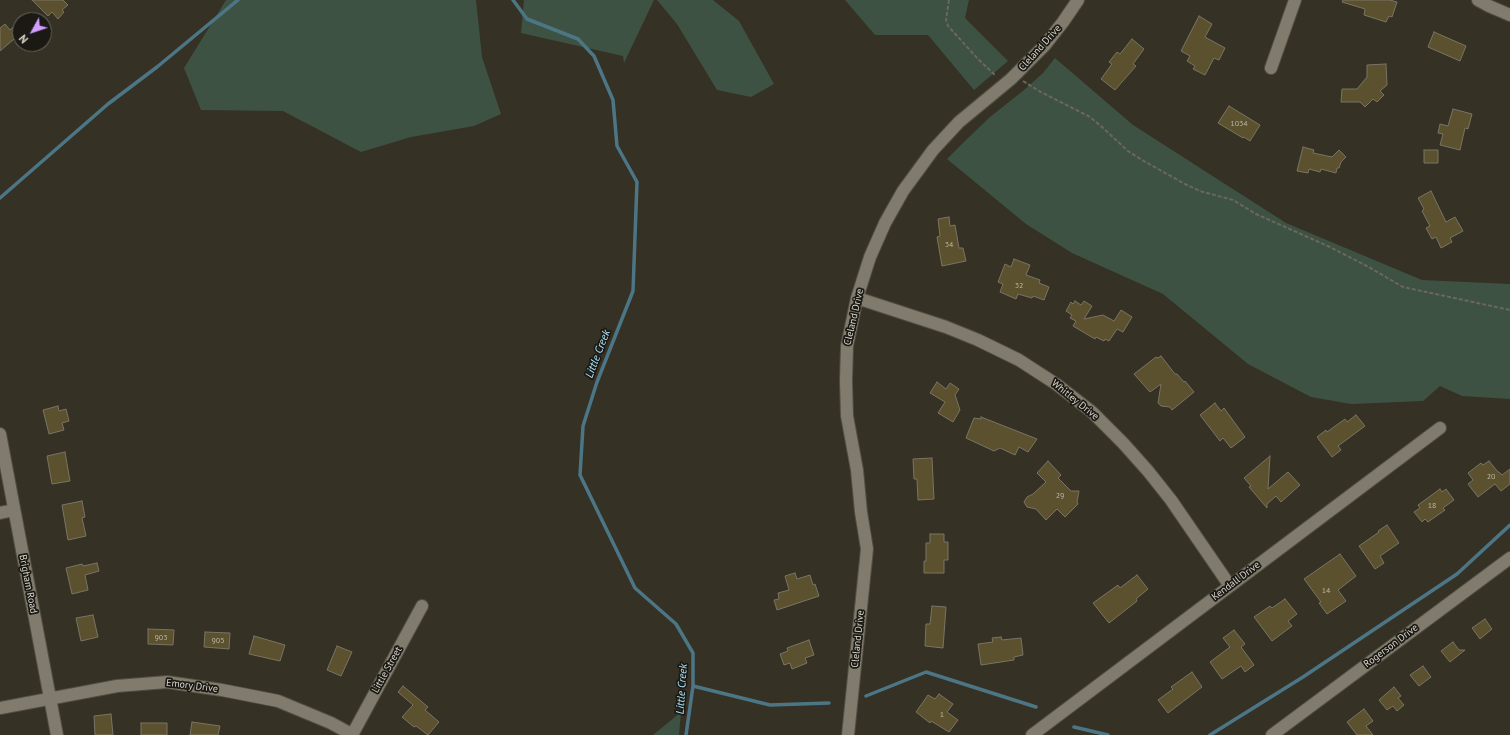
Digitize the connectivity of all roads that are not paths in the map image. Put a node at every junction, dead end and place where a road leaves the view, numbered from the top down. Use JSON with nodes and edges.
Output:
{"nodes":[{"id":1,"x":1078,"y":0,"type":"edge"},
{"id":2,"x":1295,"y":0,"type":"edge"},
{"id":3,"x":1478,"y":0,"type":"edge"},
{"id":4,"x":1510,"y":15,"type":"edge"},
{"id":5,"x":1271,"y":68,"type":"dead end"},
{"id":6,"x":857,"y":298,"type":"junction"},
{"id":7,"x":1440,"y":428,"type":"dead end"},
{"id":8,"x":0,"y":434,"type":"edge"},
{"id":9,"x":14,"y":510,"type":"junction"},
{"id":10,"x":0,"y":513,"type":"edge"},
{"id":11,"x":1510,"y":558,"type":"edge"},
{"id":12,"x":1230,"y":586,"type":"junction"},
{"id":13,"x":422,"y":606,"type":"dead end"},
{"id":14,"x":49,"y":698,"type":"junction"},
{"id":15,"x":0,"y":708,"type":"edge"},
{"id":16,"x":57,"y":735,"type":"edge"},
{"id":17,"x":353,"y":735,"type":"edge"},
{"id":18,"x":848,"y":735,"type":"edge"},
{"id":19,"x":1032,"y":735,"type":"edge"},
{"id":20,"x":1272,"y":735,"type":"edge"}],
"edges":[{"from":1,"to":6,"type":"street","name":"Cleland Drive"},
{"from":2,"to":5,"type":"street"},
{"from":3,"to":4,"type":"street"},
{"from":6,"to":12,"type":"street","name":"Whitley Drive"},
{"from":6,"to":18,"type":"street","name":"Cleland Drive"},
{"from":7,"to":12,"type":"street","name":"Kendall Drive"},
{"from":8,"to":9,"type":"street","name":"Brigham Road"},
{"from":9,"to":10,"type":"street"},
{"from":9,"to":14,"type":"street","name":"Brigham Road"},
{"from":11,"to":20,"type":"street","name":"Rogerson Drive"},
{"from":12,"to":19,"type":"street","name":"Kendall Drive"},
{"from":13,"to":17,"type":"street","name":"Little Street"},
{"from":14,"to":15,"type":"street","name":"Emory Drive"},
{"from":14,"to":16,"type":"street","name":"Brigham Road"},
{"from":14,"to":17,"type":"street","name":"Emory Drive"}]}
